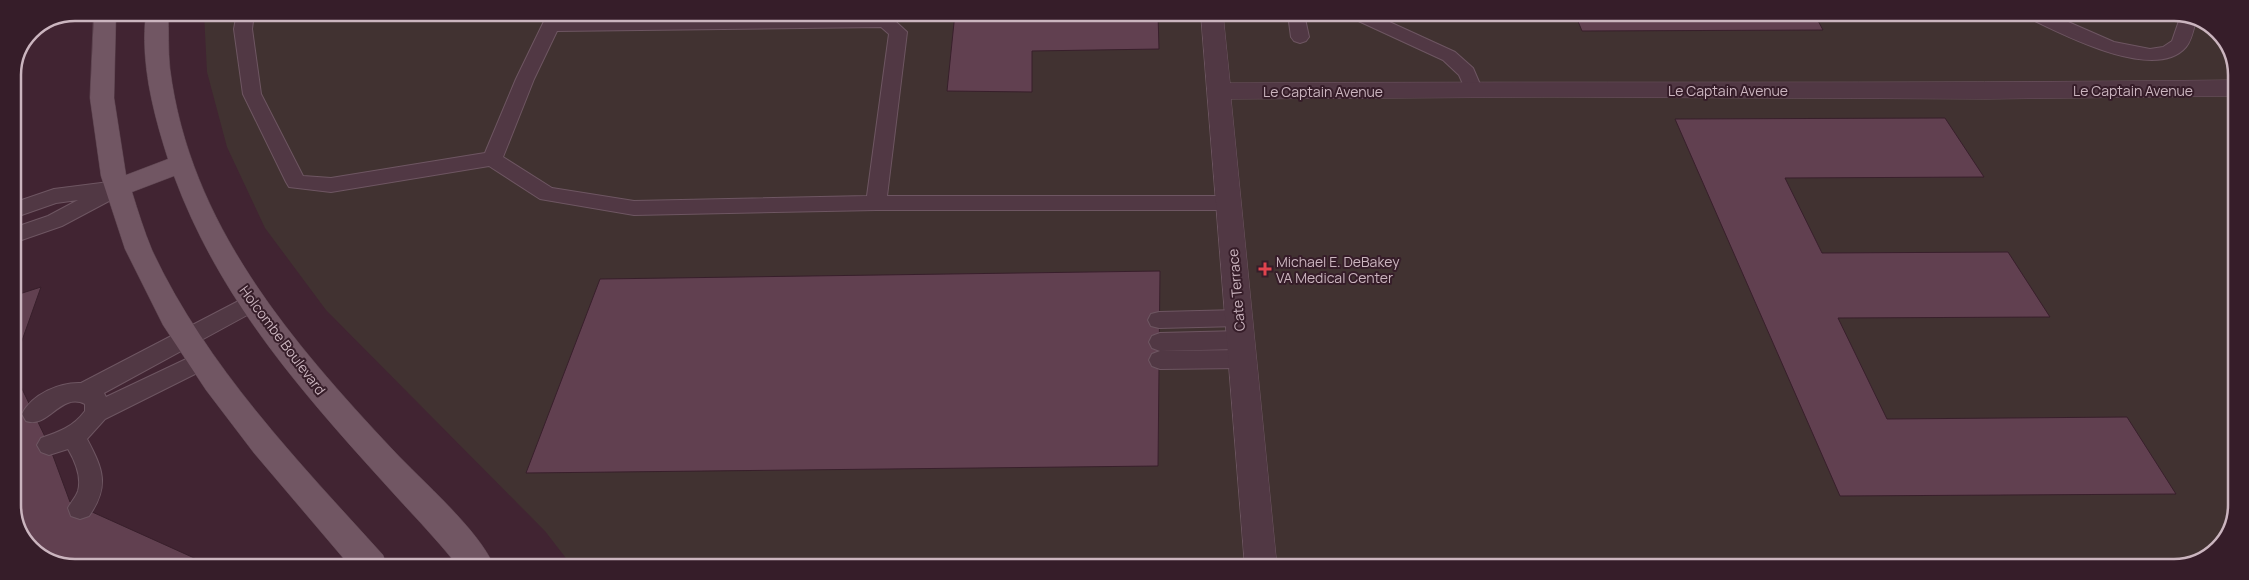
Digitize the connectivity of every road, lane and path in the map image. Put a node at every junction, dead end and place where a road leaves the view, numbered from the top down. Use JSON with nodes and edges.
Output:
{"nodes":[{"id":1,"x":103,"y":21,"type":"edge"},
{"id":2,"x":156,"y":21,"type":"edge"},
{"id":3,"x":244,"y":21,"type":"edge"},
{"id":4,"x":554,"y":21,"type":"edge"},
{"id":5,"x":889,"y":21,"type":"edge"},
{"id":6,"x":1213,"y":21,"type":"edge"},
{"id":7,"x":1297,"y":21,"type":"edge"},
{"id":8,"x":1378,"y":21,"type":"edge"},
{"id":9,"x":2050,"y":21,"type":"edge"},
{"id":10,"x":2186,"y":23,"type":"edge"},
{"id":11,"x":1300,"y":37,"type":"dead end"},
{"id":12,"x":2228,"y":88,"type":"edge"},
{"id":13,"x":1473,"y":89,"type":"junction"},
{"id":14,"x":1220,"y":91,"type":"junction"},
{"id":15,"x":492,"y":159,"type":"junction"},
{"id":16,"x":182,"y":164,"type":"junction"},
{"id":17,"x":117,"y":188,"type":"junction"},
{"id":18,"x":876,"y":202,"type":"junction"},
{"id":19,"x":1228,"y":203,"type":"junction"},
{"id":20,"x":21,"y":208,"type":"edge"},
{"id":21,"x":21,"y":233,"type":"edge"},
{"id":22,"x":252,"y":302,"type":"junction"},
{"id":23,"x":1159,"y":320,"type":"dead end"},
{"id":24,"x":185,"y":339,"type":"junction"},
{"id":25,"x":1241,"y":339,"type":"junction"},
{"id":26,"x":1160,"y":351,"type":"dead end"},
{"id":27,"x":201,"y":361,"type":"junction"},
{"id":28,"x":84,"y":393,"type":"junction"},
{"id":29,"x":97,"y":412,"type":"junction"},
{"id":30,"x":34,"y":414,"type":"dead end"},
{"id":31,"x":74,"y":437,"type":"junction"},
{"id":32,"x":49,"y":445,"type":"dead end"},
{"id":33,"x":80,"y":508,"type":"dead end"},
{"id":34,"x":365,"y":559,"type":"edge"},
{"id":35,"x":472,"y":559,"type":"edge"},
{"id":36,"x":1260,"y":559,"type":"edge"}],
"edges":[{"from":1,"to":17,"type":"main road"},
{"from":2,"to":16,"type":"main road","name":"Holcombe Boulevard"},
{"from":3,"to":15,"type":"lane"},
{"from":4,"to":15,"type":"lane"},
{"from":5,"to":18,"type":"lane"},
{"from":6,"to":14,"type":"street","name":"Cate Terrace"},
{"from":7,"to":11,"type":"lane"},
{"from":8,"to":13,"type":"lane"},
{"from":9,"to":10,"type":"lane"},
{"from":12,"to":13,"type":"street","name":"Le Captain Avenue"},
{"from":13,"to":14,"type":"street","name":"Le Captain Avenue"},
{"from":14,"to":19,"type":"street","name":"Cate Terrace"},
{"from":15,"to":18,"type":"lane"},
{"from":16,"to":17,"type":"main road"},
{"from":16,"to":22,"type":"main road","name":"Holcombe Boulevard"},
{"from":17,"to":20,"type":"lane"},
{"from":17,"to":21,"type":"lane"},
{"from":17,"to":24,"type":"main road"},
{"from":18,"to":19,"type":"lane"},
{"from":19,"to":25,"type":"street","name":"Cate Terrace"},
{"from":22,"to":24,"type":"lane"},
{"from":22,"to":35,"type":"main road","name":"Holcombe Boulevard"},
{"from":23,"to":25,"type":"lane"},
{"from":24,"to":27,"type":"main road"},
{"from":24,"to":28,"type":"lane"},
{"from":25,"to":26,"type":"lane"},
{"from":25,"to":36,"type":"street","name":"Cate Terrace"},
{"from":27,"to":29,"type":"lane"},
{"from":27,"to":34,"type":"main road"},
{"from":28,"to":29,"type":"lane"},
{"from":28,"to":30,"type":"lane"},
{"from":29,"to":31,"type":"lane"},
{"from":31,"to":32,"type":"lane"},
{"from":31,"to":33,"type":"lane"}]}
